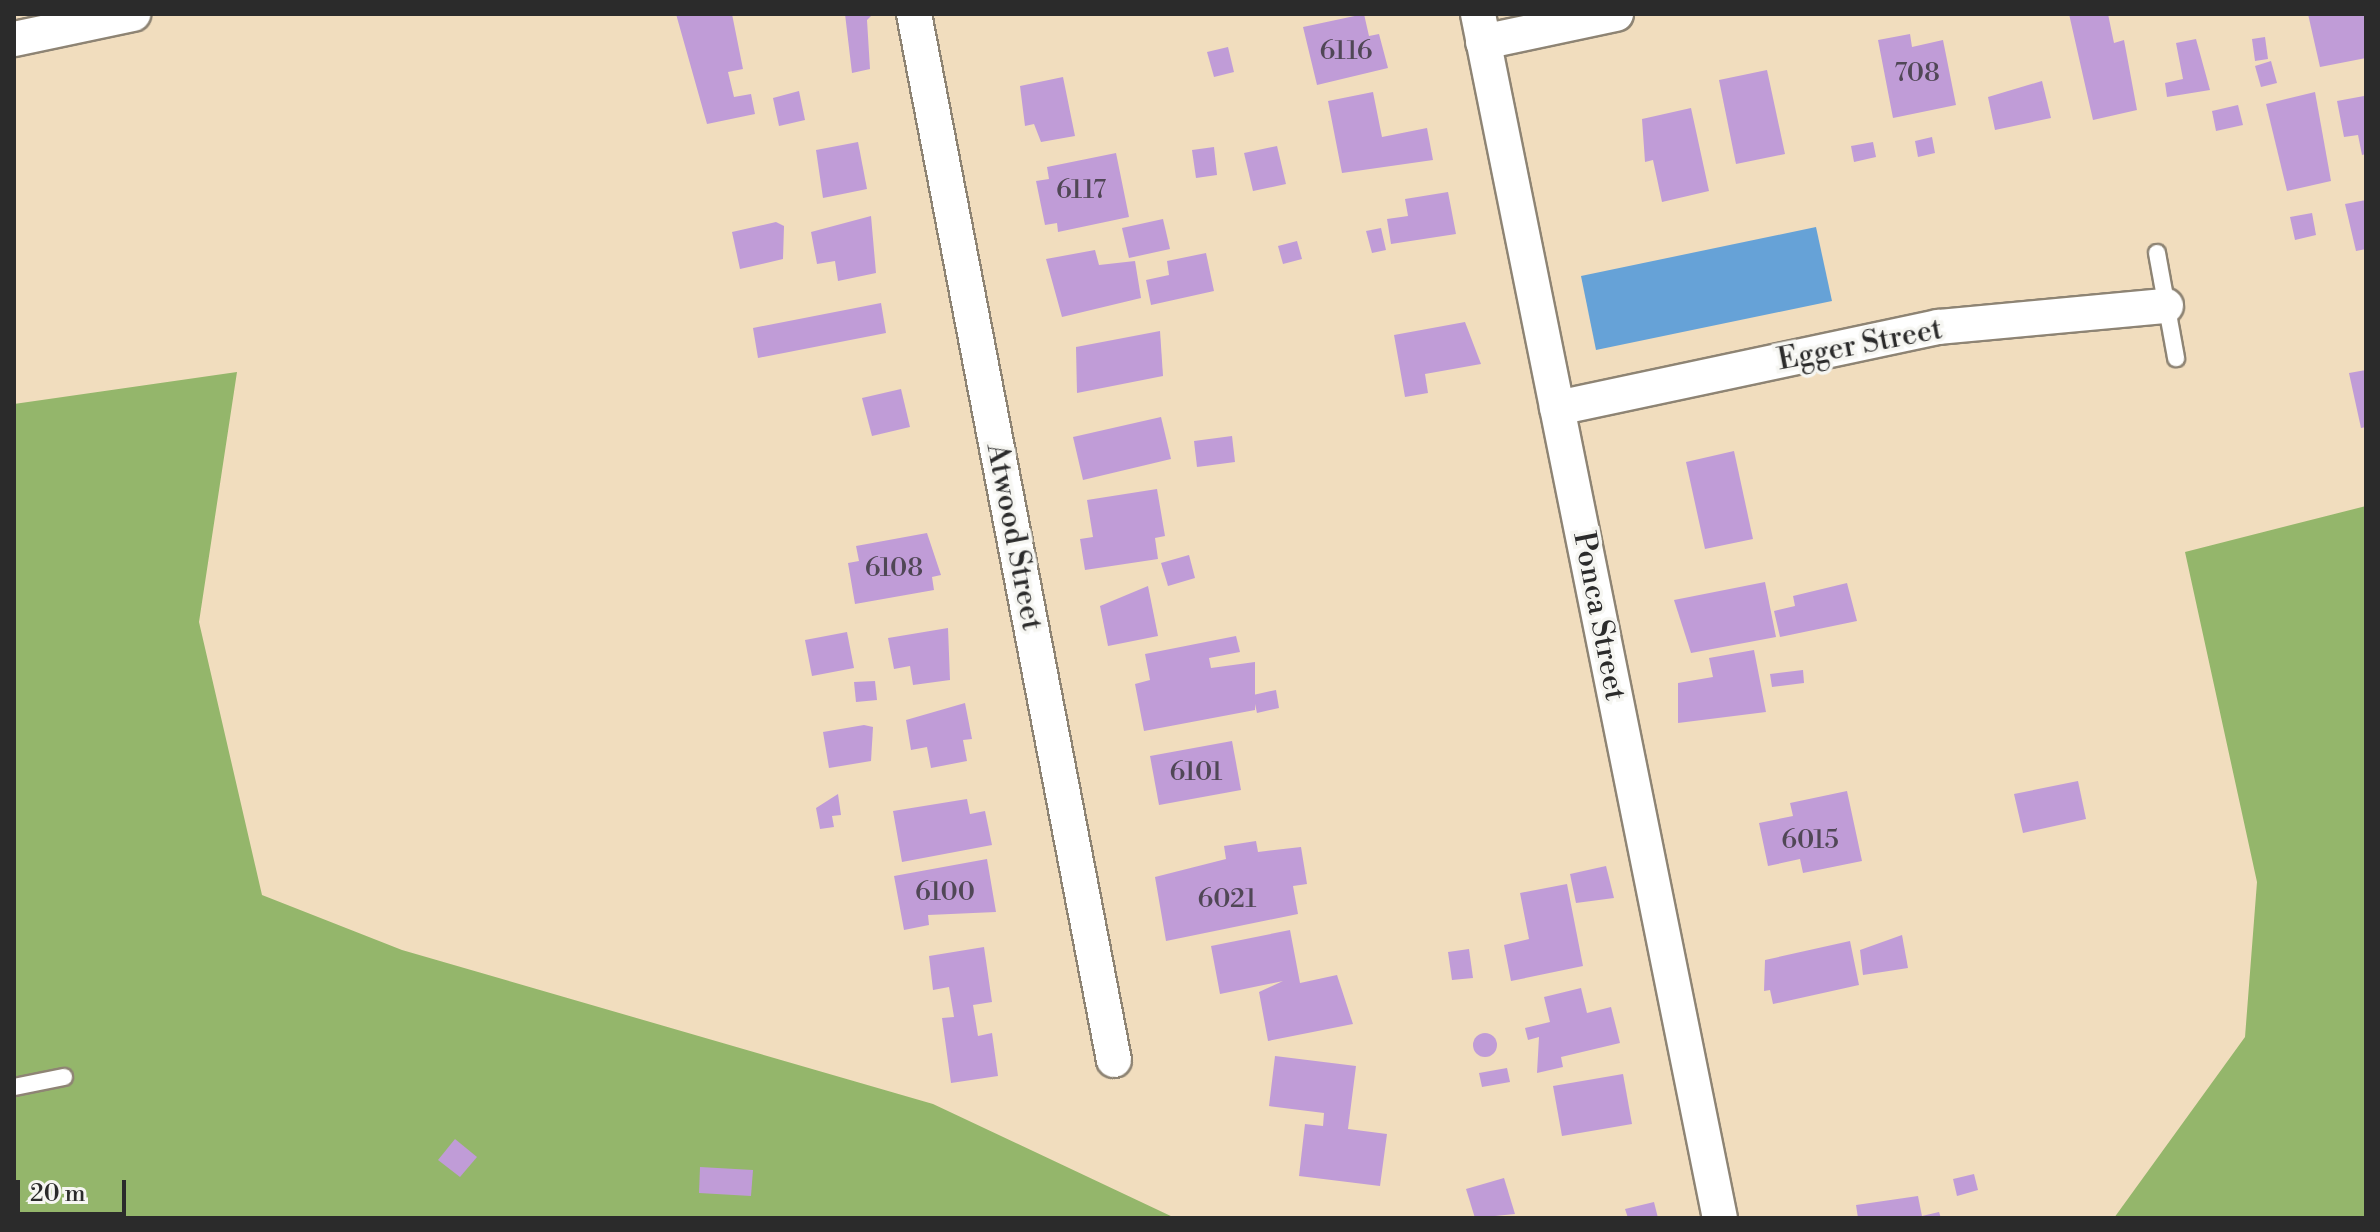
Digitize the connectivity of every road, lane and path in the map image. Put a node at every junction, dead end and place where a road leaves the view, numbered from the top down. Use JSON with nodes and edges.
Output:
{"nodes":[{"id":1,"x":133,"y":14,"type":"edge"},
{"id":2,"x":914,"y":14,"type":"edge"},
{"id":3,"x":1616,"y":14,"type":"edge"},
{"id":4,"x":1480,"y":28,"type":"edge"},
{"id":5,"x":14,"y":39,"type":"edge"},
{"id":6,"x":2157,"y":253,"type":"dead end"},
{"id":7,"x":2166,"y":306,"type":"junction"},
{"id":8,"x":2176,"y":358,"type":"dead end"},
{"id":9,"x":1557,"y":408,"type":"junction"},
{"id":10,"x":1114,"y":1060,"type":"dead end"},
{"id":11,"x":64,"y":1077,"type":"dead end"},
{"id":12,"x":14,"y":1087,"type":"edge"},
{"id":13,"x":1720,"y":1218,"type":"edge"}],
"edges":[{"from":1,"to":5,"type":"street"},
{"from":2,"to":10,"type":"street","name":"Atwood Street"},
{"from":3,"to":4,"type":"street"},
{"from":4,"to":9,"type":"street","name":"Ponca Street"},
{"from":6,"to":7,"type":"lane"},
{"from":7,"to":8,"type":"lane"},
{"from":7,"to":9,"type":"street","name":"Egger Street"},
{"from":9,"to":13,"type":"street","name":"Ponca Street"},
{"from":11,"to":12,"type":"lane"}]}
